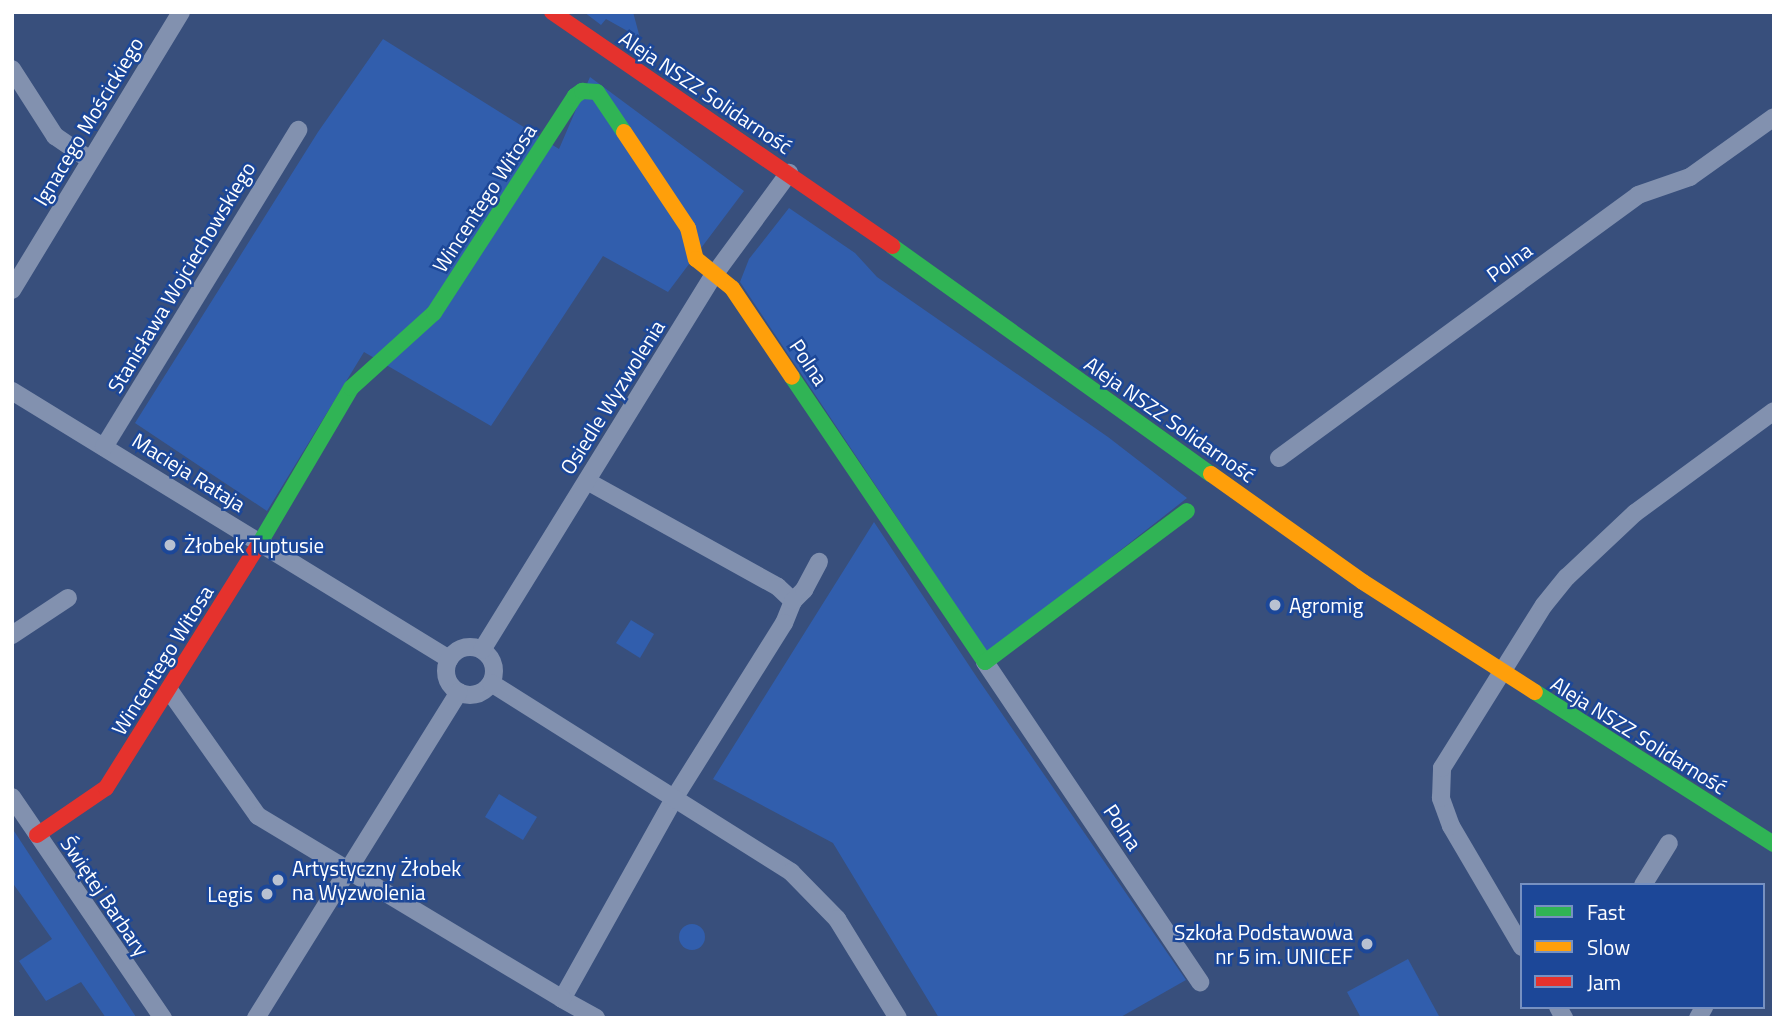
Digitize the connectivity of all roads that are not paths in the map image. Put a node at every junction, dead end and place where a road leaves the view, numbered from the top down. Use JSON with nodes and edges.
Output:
{"nodes":[{"id":1,"x":181,"y":12,"type":"edge"},
{"id":2,"x":552,"y":12,"type":"edge"},
{"id":3,"x":12,"y":69,"type":"edge"},
{"id":4,"x":597,"y":92,"type":"joint"},
{"id":5,"x":1774,"y":117,"type":"edge"},
{"id":6,"x":298,"y":130,"type":"dead end"},
{"id":7,"x":90,"y":160,"type":"junction"},
{"id":8,"x":789,"y":173,"type":"junction"},
{"id":9,"x":714,"y":275,"type":"junction"},
{"id":10,"x":12,"y":290,"type":"edge"},
{"id":11,"x":12,"y":391,"type":"edge"},
{"id":12,"x":1774,"y":411,"type":"edge"},
{"id":13,"x":104,"y":447,"type":"junction"},
{"id":14,"x":1279,"y":458,"type":"dead end"},
{"id":15,"x":587,"y":481,"type":"junction"},
{"id":16,"x":1187,"y":510,"type":"dead end"},
{"id":17,"x":260,"y":543,"type":"junction"},
{"id":18,"x":818,"y":562,"type":"dead end"},
{"id":19,"x":68,"y":598,"type":"dead end"},
{"id":20,"x":793,"y":601,"type":"junction"},
{"id":21,"x":12,"y":635,"type":"edge"},
{"id":22,"x":482,"y":650,"type":"junction"},
{"id":23,"x":449,"y":659,"type":"junction"},
{"id":24,"x":985,"y":662,"type":"junction"},
{"id":25,"x":1501,"y":672,"type":"junction"},
{"id":26,"x":491,"y":683,"type":"junction"},
{"id":27,"x":169,"y":690,"type":"junction"},
{"id":28,"x":459,"y":692,"type":"junction"},
{"id":29,"x":675,"y":796,"type":"junction"},
{"id":30,"x":12,"y":797,"type":"edge"},
{"id":31,"x":37,"y":835,"type":"junction"},
{"id":32,"x":1669,"y":842,"type":"dead end"},
{"id":33,"x":1774,"y":844,"type":"edge"},
{"id":34,"x":347,"y":869,"type":"junction"},
{"id":35,"x":1644,"y":883,"type":"edge"},
{"id":36,"x":1520,"y":944,"type":"edge"},
{"id":37,"x":1200,"y":982,"type":"dead end"},
{"id":38,"x":562,"y":999,"type":"junction"},
{"id":39,"x":163,"y":1018,"type":"edge"},
{"id":40,"x":256,"y":1018,"type":"edge"},
{"id":41,"x":596,"y":1018,"type":"edge"},
{"id":42,"x":898,"y":1018,"type":"edge"}],
"edges":[{"from":1,"to":7,"type":"street","name":"Ignacego Mościckiego"},
{"from":2,"to":8,"type":"street","name":"Aleja NSZZ Solidarność"},
{"from":3,"to":7,"type":"street"},
{"from":4,"to":9,"type":"street","name":"Polna"},
{"from":4,"to":17,"type":"street","name":"Wincentego Witosa"},
{"from":5,"to":14,"type":"street","name":"Polna"},
{"from":6,"to":13,"type":"street","name":"Stanisława Wojciechowskiego"},
{"from":7,"to":10,"type":"street","name":"Ignacego Mościckiego"},
{"from":8,"to":9,"type":"street","name":"Osiedle Wyzwolenia"},
{"from":8,"to":25,"type":"street","name":"Aleja NSZZ Solidarność"},
{"from":9,"to":15,"type":"street","name":"Osiedle Wyzwolenia"},
{"from":9,"to":24,"type":"street","name":"Polna"},
{"from":11,"to":13,"type":"street","name":"Macieja Rataja"},
{"from":12,"to":25,"type":"street"},
{"from":13,"to":17,"type":"street","name":"Macieja Rataja"},
{"from":15,"to":20,"type":"street"},
{"from":15,"to":22,"type":"street","name":"Osiedle Wyzwolenia"},
{"from":16,"to":24,"type":"street"},
{"from":17,"to":23,"type":"street","name":"Macieja Rataja"},
{"from":17,"to":27,"type":"street","name":"Wincentego Witosa"},
{"from":18,"to":20,"type":"street"},
{"from":19,"to":21,"type":"street"},
{"from":20,"to":29,"type":"street"},
{"from":22,"to":23,"type":"street"},
{"from":22,"to":26,"type":"street"},
{"from":23,"to":28,"type":"street"},
{"from":24,"to":37,"type":"street","name":"Polna"},
{"from":25,"to":33,"type":"street","name":"Aleja NSZZ Solidarność"},
{"from":25,"to":36,"type":"street"},
{"from":26,"to":28,"type":"street"},
{"from":26,"to":29,"type":"street"},
{"from":27,"to":31,"type":"street","name":"Wincentego Witosa"},
{"from":27,"to":34,"type":"street"},
{"from":28,"to":34,"type":"street"},
{"from":29,"to":38,"type":"street"},
{"from":29,"to":42,"type":"street"},
{"from":30,"to":31,"type":"street","name":"Świętej Barbary"},
{"from":31,"to":39,"type":"street","name":"Świętej Barbary"},
{"from":32,"to":35,"type":"street"},
{"from":34,"to":38,"type":"street"},
{"from":34,"to":40,"type":"street"},
{"from":38,"to":41,"type":"street"}]}
